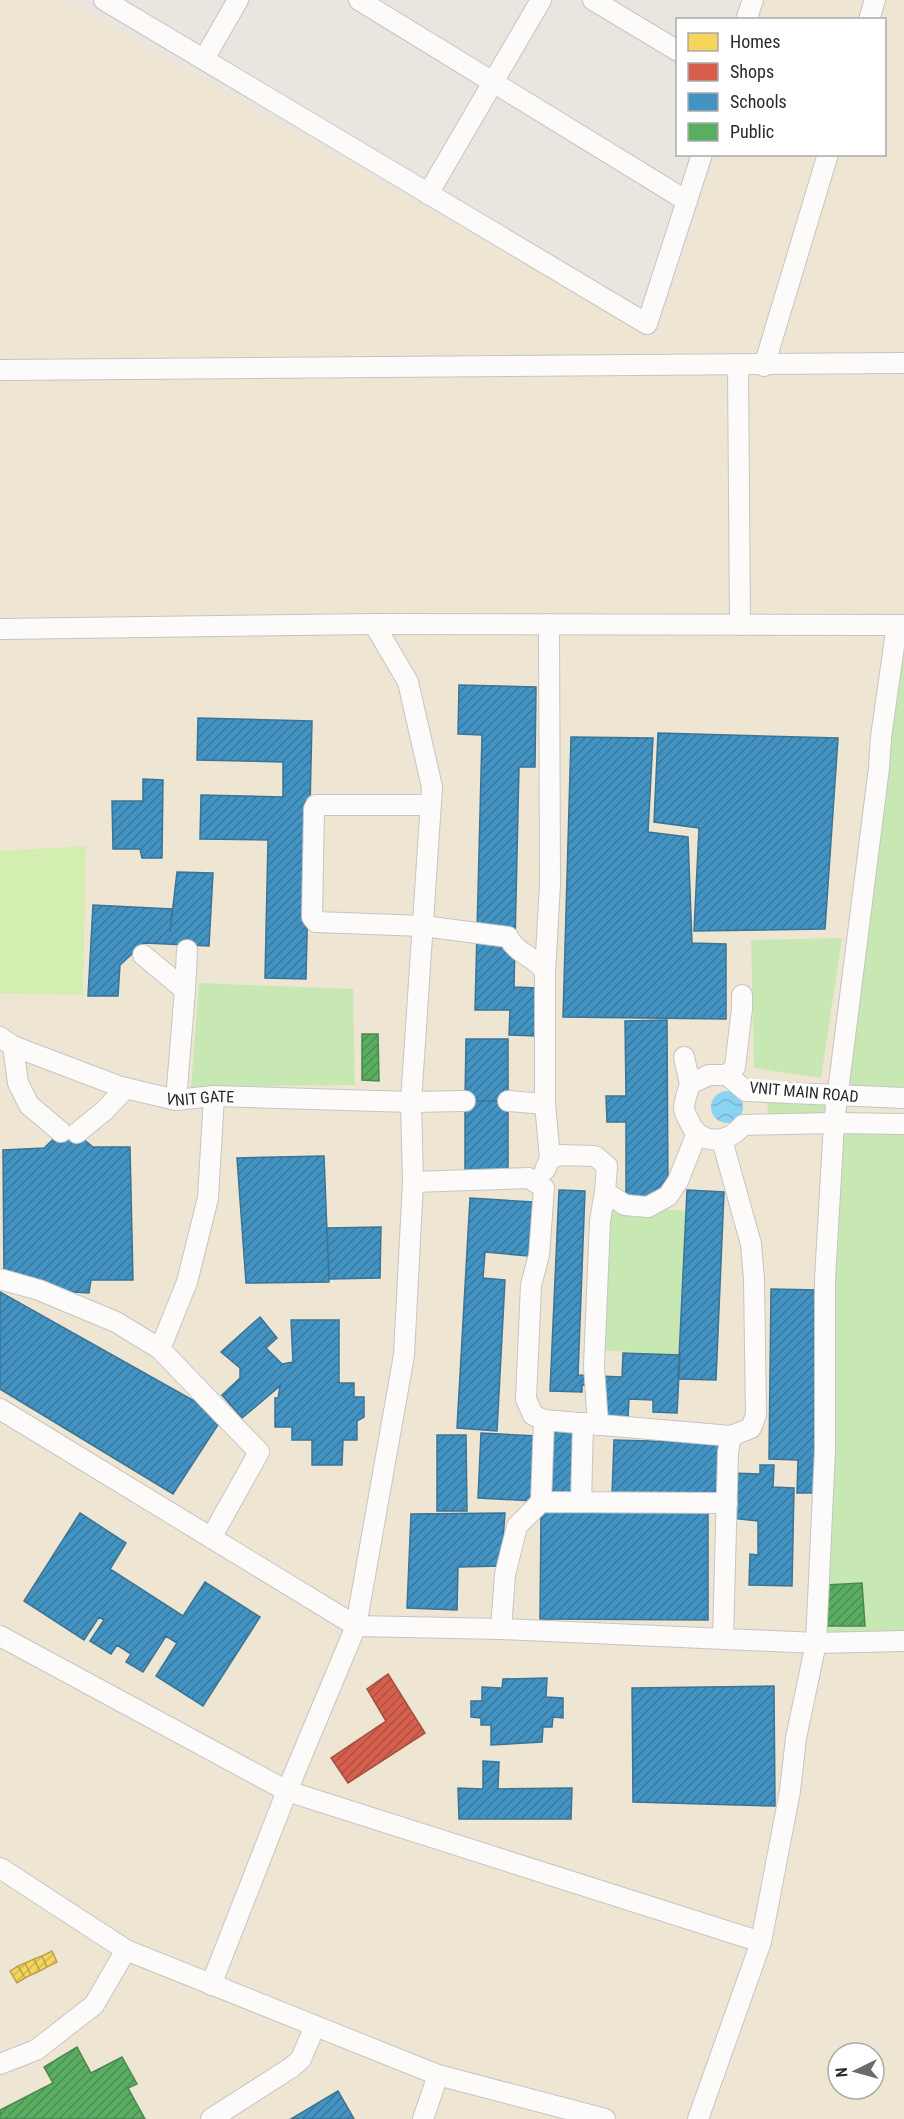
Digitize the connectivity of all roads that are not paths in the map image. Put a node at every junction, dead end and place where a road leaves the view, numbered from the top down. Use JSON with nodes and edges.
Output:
{"nodes":[{"id":1,"x":104,"y":0,"type":"edge"},
{"id":2,"x":238,"y":0,"type":"edge"},
{"id":3,"x":358,"y":0,"type":"edge"},
{"id":4,"x":541,"y":0,"type":"edge"},
{"id":5,"x":593,"y":0,"type":"edge"},
{"id":6,"x":753,"y":0,"type":"edge"},
{"id":7,"x":875,"y":0,"type":"edge"},
{"id":8,"x":747,"y":18,"type":"edge"},
{"id":9,"x":870,"y":18,"type":"edge"},
{"id":10,"x":676,"y":50,"type":"edge"},
{"id":11,"x":204,"y":59,"type":"junction"},
{"id":12,"x":492,"y":81,"type":"junction"},
{"id":13,"x":701,"y":156,"type":"edge"},
{"id":14,"x":827,"y":156,"type":"edge"},
{"id":15,"x":429,"y":194,"type":"junction"},
{"id":16,"x":687,"y":201,"type":"junction"},
{"id":17,"x":904,"y":363,"type":"edge"},
{"id":18,"x":738,"y":366,"type":"junction"},
{"id":19,"x":764,"y":366,"type":"junction"},
{"id":20,"x":0,"y":370,"type":"edge"},
{"id":21,"x":374,"y":624,"type":"junction"},
{"id":22,"x":549,"y":624,"type":"junction"},
{"id":23,"x":740,"y":625,"type":"junction"},
{"id":24,"x":900,"y":625,"type":"edge"},
{"id":25,"x":0,"y":629,"type":"edge"},
{"id":26,"x":430,"y":805,"type":"junction"},
{"id":27,"x":423,"y":926,"type":"junction"},
{"id":28,"x":187,"y":950,"type":"dead end"},
{"id":29,"x":143,"y":955,"type":"dead end"},
{"id":30,"x":545,"y":971,"type":"junction"},
{"id":31,"x":185,"y":990,"type":"junction"},
{"id":32,"x":742,"y":995,"type":"dead end"},
{"id":33,"x":7,"y":1042,"type":"edge"},
{"id":34,"x":684,"y":1057,"type":"dead end"},
{"id":35,"x":727,"y":1074,"type":"junction"},
{"id":36,"x":690,"y":1084,"type":"junction"},
{"id":37,"x":126,"y":1088,"type":"junction"},
{"id":38,"x":214,"y":1096,"type":"junction"},
{"id":39,"x":838,"y":1096,"type":"junction"},
{"id":40,"x":904,"y":1098,"type":"edge"},
{"id":41,"x":176,"y":1100,"type":"junction"},
{"id":42,"x":465,"y":1101,"type":"dead end"},
{"id":43,"x":508,"y":1101,"type":"dead end"},
{"id":44,"x":411,"y":1102,"type":"junction"},
{"id":45,"x":545,"y":1104,"type":"junction"},
{"id":46,"x":834,"y":1123,"type":"junction"},
{"id":47,"x":904,"y":1124,"type":"edge"},
{"id":48,"x":697,"y":1133,"type":"junction"},
{"id":49,"x":722,"y":1140,"type":"junction"},
{"id":50,"x":550,"y":1158,"type":"junction"},
{"id":51,"x":412,"y":1182,"type":"junction"},
{"id":52,"x":539,"y":1183,"type":"junction"},
{"id":53,"x":605,"y":1192,"type":"junction"},
{"id":54,"x":0,"y":1279,"type":"edge"},
{"id":55,"x":160,"y":1349,"type":"junction"},
{"id":56,"x":0,"y":1410,"type":"edge"},
{"id":57,"x":544,"y":1420,"type":"junction"},
{"id":58,"x":591,"y":1424,"type":"junction"},
{"id":59,"x":730,"y":1436,"type":"junction"},
{"id":60,"x":541,"y":1502,"type":"junction"},
{"id":61,"x":580,"y":1502,"type":"junction"},
{"id":62,"x":727,"y":1503,"type":"junction"},
{"id":63,"x":211,"y":1538,"type":"junction"},
{"id":64,"x":356,"y":1626,"type":"junction"},
{"id":65,"x":501,"y":1629,"type":"junction"},
{"id":66,"x":0,"y":1636,"type":"edge"},
{"id":67,"x":723,"y":1639,"type":"junction"},
{"id":68,"x":904,"y":1641,"type":"edge"},
{"id":69,"x":816,"y":1643,"type":"junction"},
{"id":70,"x":286,"y":1791,"type":"junction"},
{"id":71,"x":0,"y":1868,"type":"edge"},
{"id":72,"x":761,"y":1942,"type":"junction"},
{"id":73,"x":126,"y":1950,"type":"junction"},
{"id":74,"x":212,"y":1985,"type":"junction"},
{"id":75,"x":315,"y":2026,"type":"junction"},
{"id":76,"x":0,"y":2064,"type":"edge"},
{"id":77,"x":438,"y":2074,"type":"junction"},
{"id":78,"x":212,"y":2119,"type":"edge"},
{"id":79,"x":423,"y":2119,"type":"edge"},
{"id":80,"x":605,"y":2119,"type":"edge"},
{"id":81,"x":698,"y":2119,"type":"edge"}],
"edges":[{"from":1,"to":11,"type":"street"},
{"from":2,"to":11,"type":"street"},
{"from":3,"to":12,"type":"street"},
{"from":4,"to":12,"type":"street"},
{"from":5,"to":10,"type":"street"},
{"from":6,"to":8,"type":"street"},
{"from":7,"to":9,"type":"street"},
{"from":11,"to":15,"type":"street"},
{"from":12,"to":15,"type":"street"},
{"from":12,"to":16,"type":"street"},
{"from":13,"to":16,"type":"street"},
{"from":14,"to":19,"type":"street"},
{"from":15,"to":16,"type":"street"},
{"from":17,"to":19,"type":"street"},
{"from":18,"to":19,"type":"street"},
{"from":18,"to":20,"type":"street"},
{"from":18,"to":23,"type":"street"},
{"from":21,"to":22,"type":"street"},
{"from":21,"to":25,"type":"street"},
{"from":21,"to":26,"type":"street"},
{"from":22,"to":23,"type":"street"},
{"from":22,"to":30,"type":"street"},
{"from":23,"to":24,"type":"street"},
{"from":24,"to":39,"type":"street"},
{"from":26,"to":27,"type":"street"},
{"from":26,"to":27,"type":"street"},
{"from":27,"to":30,"type":"street"},
{"from":27,"to":44,"type":"street"},
{"from":28,"to":31,"type":"street"},
{"from":29,"to":31,"type":"street"},
{"from":30,"to":45,"type":"street"},
{"from":31,"to":41,"type":"street"},
{"from":32,"to":35,"type":"street"},
{"from":33,"to":37,"type":"street","name":"VNIT GATE"},
{"from":33,"to":37,"type":"street"},
{"from":34,"to":36,"type":"street"},
{"from":35,"to":36,"type":"street","name":"VNIT MAIN ROAD"},
{"from":35,"to":39,"type":"street","name":"VNIT MAIN ROAD"},
{"from":36,"to":48,"type":"street"},
{"from":37,"to":41,"type":"street","name":"VNIT GATE"},
{"from":38,"to":41,"type":"street","name":"VNIT GATE"},
{"from":38,"to":44,"type":"street","name":"VNIT GATE"},
{"from":38,"to":55,"type":"street"},
{"from":39,"to":40,"type":"street","name":"VNIT MAIN ROAD"},
{"from":39,"to":46,"type":"street"},
{"from":42,"to":44,"type":"street","name":"VNIT GATE"},
{"from":43,"to":45,"type":"street"},
{"from":44,"to":51,"type":"street"},
{"from":45,"to":50,"type":"street"},
{"from":46,"to":47,"type":"street","name":"VNIT MAIN ROAD"},
{"from":46,"to":49,"type":"street","name":"VNIT MAIN ROAD"},
{"from":46,"to":69,"type":"street"},
{"from":48,"to":49,"type":"street"},
{"from":48,"to":53,"type":"street"},
{"from":49,"to":59,"type":"street"},
{"from":50,"to":52,"type":"street"},
{"from":50,"to":53,"type":"street"},
{"from":51,"to":52,"type":"street"},
{"from":51,"to":64,"type":"street"},
{"from":52,"to":57,"type":"street"},
{"from":53,"to":58,"type":"street"},
{"from":54,"to":55,"type":"street"},
{"from":55,"to":63,"type":"street"},
{"from":56,"to":63,"type":"street"},
{"from":57,"to":58,"type":"street"},
{"from":57,"to":60,"type":"street"},
{"from":58,"to":59,"type":"street"},
{"from":58,"to":61,"type":"street"},
{"from":59,"to":62,"type":"street"},
{"from":60,"to":61,"type":"street"},
{"from":60,"to":65,"type":"street"},
{"from":61,"to":62,"type":"street"},
{"from":62,"to":67,"type":"street"},
{"from":63,"to":64,"type":"street"},
{"from":64,"to":65,"type":"street"},
{"from":64,"to":70,"type":"street"},
{"from":65,"to":67,"type":"street"},
{"from":66,"to":70,"type":"street"},
{"from":67,"to":69,"type":"street"},
{"from":68,"to":69,"type":"street"},
{"from":69,"to":72,"type":"street"},
{"from":70,"to":72,"type":"street"},
{"from":70,"to":74,"type":"street"},
{"from":71,"to":73,"type":"street"},
{"from":72,"to":81,"type":"street"},
{"from":73,"to":74,"type":"street"},
{"from":73,"to":76,"type":"street"},
{"from":74,"to":75,"type":"street"},
{"from":75,"to":77,"type":"street"},
{"from":75,"to":78,"type":"street"},
{"from":77,"to":79,"type":"street"},
{"from":77,"to":80,"type":"street"}]}
